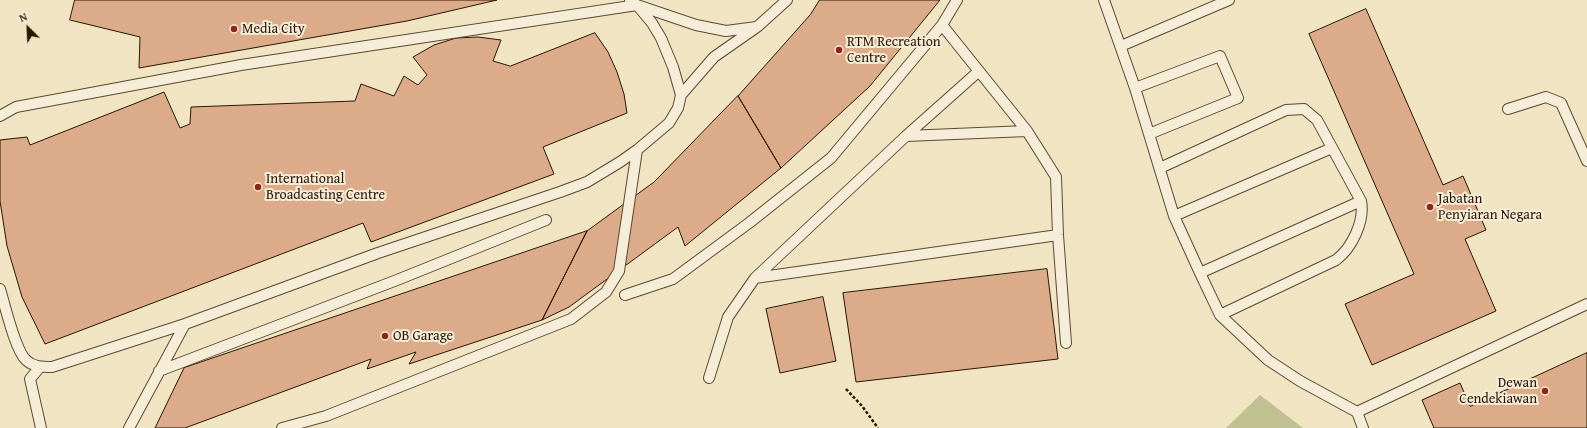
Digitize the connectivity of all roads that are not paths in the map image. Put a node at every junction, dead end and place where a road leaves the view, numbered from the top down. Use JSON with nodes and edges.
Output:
{"nodes":[{"id":1,"x":787,"y":0,"type":"edge"},
{"id":2,"x":957,"y":0,"type":"edge"},
{"id":3,"x":1104,"y":0,"type":"edge"},
{"id":4,"x":1229,"y":0,"type":"edge"},
{"id":5,"x":633,"y":2,"type":"edge"},
{"id":6,"x":942,"y":25,"type":"junction"},
{"id":7,"x":757,"y":28,"type":"junction"},
{"id":8,"x":1121,"y":46,"type":"junction"},
{"id":9,"x":979,"y":71,"type":"junction"},
{"id":10,"x":1135,"y":88,"type":"junction"},
{"id":11,"x":680,"y":95,"type":"junction"},
{"id":12,"x":1508,"y":109,"type":"dead end"},
{"id":13,"x":0,"y":116,"type":"edge"},
{"id":14,"x":1027,"y":131,"type":"junction"},
{"id":15,"x":1149,"y":134,"type":"junction"},
{"id":16,"x":906,"y":136,"type":"junction"},
{"id":17,"x":1332,"y":148,"type":"junction"},
{"id":18,"x":637,"y":150,"type":"junction"},
{"id":19,"x":1587,"y":160,"type":"edge"},
{"id":20,"x":1160,"y":168,"type":"junction"},
{"id":21,"x":1361,"y":201,"type":"junction"},
{"id":22,"x":1174,"y":216,"type":"junction"},
{"id":23,"x":546,"y":220,"type":"dead end"},
{"id":24,"x":1058,"y":235,"type":"junction"},
{"id":25,"x":1200,"y":273,"type":"junction"},
{"id":26,"x":755,"y":278,"type":"junction"},
{"id":27,"x":0,"y":289,"type":"edge"},
{"id":28,"x":625,"y":295,"type":"dead end"},
{"id":29,"x":1587,"y":304,"type":"edge"},
{"id":30,"x":1220,"y":314,"type":"junction"},
{"id":31,"x":185,"y":324,"type":"junction"},
{"id":32,"x":1066,"y":343,"type":"dead end"},
{"id":33,"x":40,"y":367,"type":"junction"},
{"id":34,"x":159,"y":371,"type":"junction"},
{"id":35,"x":709,"y":378,"type":"dead end"},
{"id":36,"x":1357,"y":412,"type":"junction"},
{"id":37,"x":41,"y":428,"type":"edge"},
{"id":38,"x":129,"y":428,"type":"edge"},
{"id":39,"x":282,"y":428,"type":"edge"},
{"id":40,"x":1363,"y":428,"type":"edge"}],
"edges":[{"from":1,"to":7,"type":"lane"},
{"from":2,"to":6,"type":"lane"},
{"from":3,"to":8,"type":"lane"},
{"from":4,"to":8,"type":"lane"},
{"from":5,"to":7,"type":"lane"},
{"from":5,"to":11,"type":"lane"},
{"from":5,"to":13,"type":"lane"},
{"from":6,"to":9,"type":"lane"},
{"from":6,"to":28,"type":"lane"},
{"from":7,"to":11,"type":"lane"},
{"from":8,"to":10,"type":"lane"},
{"from":9,"to":14,"type":"lane"},
{"from":9,"to":16,"type":"lane"},
{"from":10,"to":15,"type":"lane"},
{"from":10,"to":15,"type":"lane"},
{"from":11,"to":18,"type":"lane"},
{"from":12,"to":19,"type":"lane"},
{"from":14,"to":16,"type":"lane"},
{"from":14,"to":24,"type":"lane"},
{"from":15,"to":20,"type":"lane"},
{"from":16,"to":26,"type":"lane"},
{"from":17,"to":20,"type":"lane"},
{"from":17,"to":21,"type":"lane"},
{"from":17,"to":22,"type":"lane"},
{"from":18,"to":31,"type":"lane"},
{"from":18,"to":39,"type":"lane"},
{"from":20,"to":22,"type":"lane"},
{"from":21,"to":25,"type":"lane"},
{"from":21,"to":30,"type":"lane"},
{"from":22,"to":25,"type":"lane"},
{"from":23,"to":34,"type":"lane"},
{"from":24,"to":26,"type":"lane"},
{"from":24,"to":32,"type":"lane"},
{"from":25,"to":30,"type":"lane"},
{"from":26,"to":35,"type":"lane"},
{"from":27,"to":33,"type":"lane"},
{"from":29,"to":36,"type":"lane"},
{"from":30,"to":36,"type":"lane"},
{"from":31,"to":33,"type":"lane"},
{"from":31,"to":34,"type":"lane"},
{"from":33,"to":37,"type":"lane"},
{"from":34,"to":38,"type":"lane"},
{"from":36,"to":40,"type":"lane"}]}
